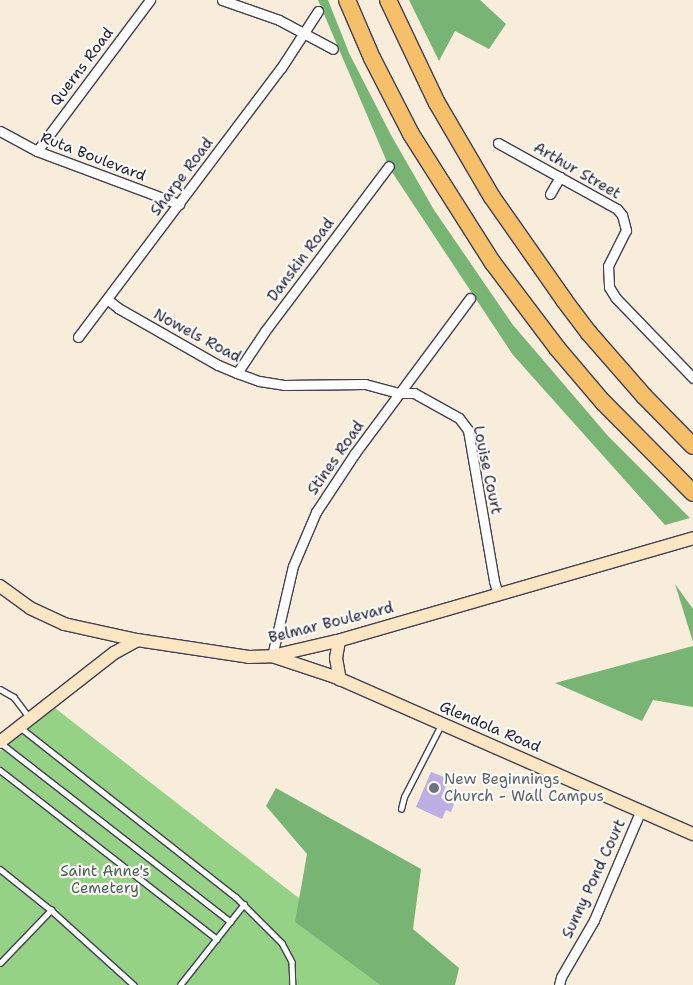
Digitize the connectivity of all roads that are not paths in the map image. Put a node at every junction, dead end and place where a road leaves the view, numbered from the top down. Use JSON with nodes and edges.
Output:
{"nodes":[{"id":1,"x":150,"y":0,"type":"edge"},
{"id":2,"x":222,"y":0,"type":"edge"},
{"id":3,"x":347,"y":0,"type":"edge"},
{"id":4,"x":388,"y":0,"type":"edge"},
{"id":5,"x":318,"y":12,"type":"dead end"},
{"id":6,"x":304,"y":33,"type":"junction"},
{"id":7,"x":334,"y":49,"type":"dead end"},
{"id":8,"x":0,"y":131,"type":"edge"},
{"id":9,"x":498,"y":143,"type":"dead end"},
{"id":10,"x":37,"y":151,"type":"junction"},
{"id":11,"x":390,"y":166,"type":"dead end"},
{"id":12,"x":560,"y":177,"type":"junction"},
{"id":13,"x":550,"y":194,"type":"dead end"},
{"id":14,"x":179,"y":204,"type":"junction"},
{"id":15,"x":470,"y":298,"type":"dead end"},
{"id":16,"x":107,"y":299,"type":"junction"},
{"id":17,"x":78,"y":337,"type":"dead end"},
{"id":18,"x":237,"y":373,"type":"junction"},
{"id":19,"x":693,"y":378,"type":"edge"},
{"id":20,"x":400,"y":393,"type":"junction"},
{"id":21,"x":693,"y":446,"type":"edge"},
{"id":22,"x":693,"y":493,"type":"edge"},
{"id":23,"x":693,"y":538,"type":"edge"},
{"id":24,"x":0,"y":586,"type":"edge"},
{"id":25,"x":498,"y":594,"type":"junction"},
{"id":26,"x":137,"y":640,"type":"junction"},
{"id":27,"x":339,"y":641,"type":"junction"},
{"id":28,"x":272,"y":656,"type":"junction"},
{"id":29,"x":340,"y":680,"type":"junction"},
{"id":30,"x":0,"y":689,"type":"edge"},
{"id":31,"x":30,"y":718,"type":"junction"},
{"id":32,"x":442,"y":724,"type":"junction"},
{"id":33,"x":20,"y":727,"type":"junction"},
{"id":34,"x":0,"y":742,"type":"edge"},
{"id":35,"x":0,"y":770,"type":"edge"},
{"id":36,"x":401,"y":809,"type":"dead end"},
{"id":37,"x":641,"y":810,"type":"junction"},
{"id":38,"x":693,"y":834,"type":"edge"},
{"id":39,"x":0,"y":870,"type":"edge"},
{"id":40,"x":244,"y":904,"type":"junction"},
{"id":41,"x":51,"y":910,"type":"junction"},
{"id":42,"x":231,"y":922,"type":"junction"},
{"id":43,"x":217,"y":939,"type":"junction"},
{"id":44,"x":0,"y":963,"type":"edge"},
{"id":45,"x":134,"y":985,"type":"edge"},
{"id":46,"x":180,"y":985,"type":"edge"},
{"id":47,"x":293,"y":985,"type":"edge"},
{"id":48,"x":559,"y":985,"type":"edge"}],
"edges":[{"from":1,"to":10,"type":"street","name":"Querns Road"},
{"from":2,"to":6,"type":"street"},
{"from":3,"to":22,"type":"highway"},
{"from":4,"to":21,"type":"highway"},
{"from":5,"to":6,"type":"street","name":"Sharpe Road"},
{"from":6,"to":7,"type":"street"},
{"from":6,"to":14,"type":"street","name":"Sharpe Road"},
{"from":8,"to":10,"type":"street","name":"Ruta Boulevard"},
{"from":9,"to":12,"type":"street","name":"Arthur Street"},
{"from":10,"to":14,"type":"street","name":"Ruta Boulevard"},
{"from":11,"to":18,"type":"street","name":"Danskin Road"},
{"from":12,"to":13,"type":"street"},
{"from":12,"to":19,"type":"street","name":"Arthur Street"},
{"from":14,"to":16,"type":"street","name":"Sharpe Road"},
{"from":15,"to":20,"type":"street","name":"Stines Road"},
{"from":16,"to":17,"type":"street","name":"Sharpe Road"},
{"from":16,"to":18,"type":"street","name":"Nowels Road"},
{"from":18,"to":20,"type":"street","name":"Nowels Road"},
{"from":20,"to":25,"type":"street","name":"Louise Court"},
{"from":20,"to":28,"type":"street","name":"Stines Road"},
{"from":23,"to":25,"type":"main road","name":"Belmar Boulevard"},
{"from":24,"to":26,"type":"main road","name":"Belmar Boulevard"},
{"from":25,"to":27,"type":"main road","name":"Belmar Boulevard"},
{"from":26,"to":28,"type":"main road","name":"Belmar Boulevard"},
{"from":26,"to":31,"type":"main road"},
{"from":27,"to":28,"type":"main road","name":"Belmar Boulevard"},
{"from":27,"to":29,"type":"main road"},
{"from":28,"to":29,"type":"main road","name":"Glendola Road"},
{"from":29,"to":32,"type":"main road","name":"Glendola Road"},
{"from":30,"to":31,"type":"lane"},
{"from":31,"to":33,"type":"main road"},
{"from":32,"to":36,"type":"lane"},
{"from":32,"to":37,"type":"main road","name":"Glendola Road"},
{"from":33,"to":34,"type":"main road"},
{"from":33,"to":40,"type":"lane"},
{"from":34,"to":42,"type":"lane"},
{"from":35,"to":43,"type":"lane"},
{"from":37,"to":38,"type":"main road","name":"Glendola Road"},
{"from":37,"to":48,"type":"street","name":"Sunny Pond Court"},
{"from":39,"to":41,"type":"lane"},
{"from":40,"to":42,"type":"lane"},
{"from":40,"to":47,"type":"lane"},
{"from":41,"to":44,"type":"lane"},
{"from":41,"to":45,"type":"lane"},
{"from":42,"to":43,"type":"lane"},
{"from":43,"to":46,"type":"lane"}]}
